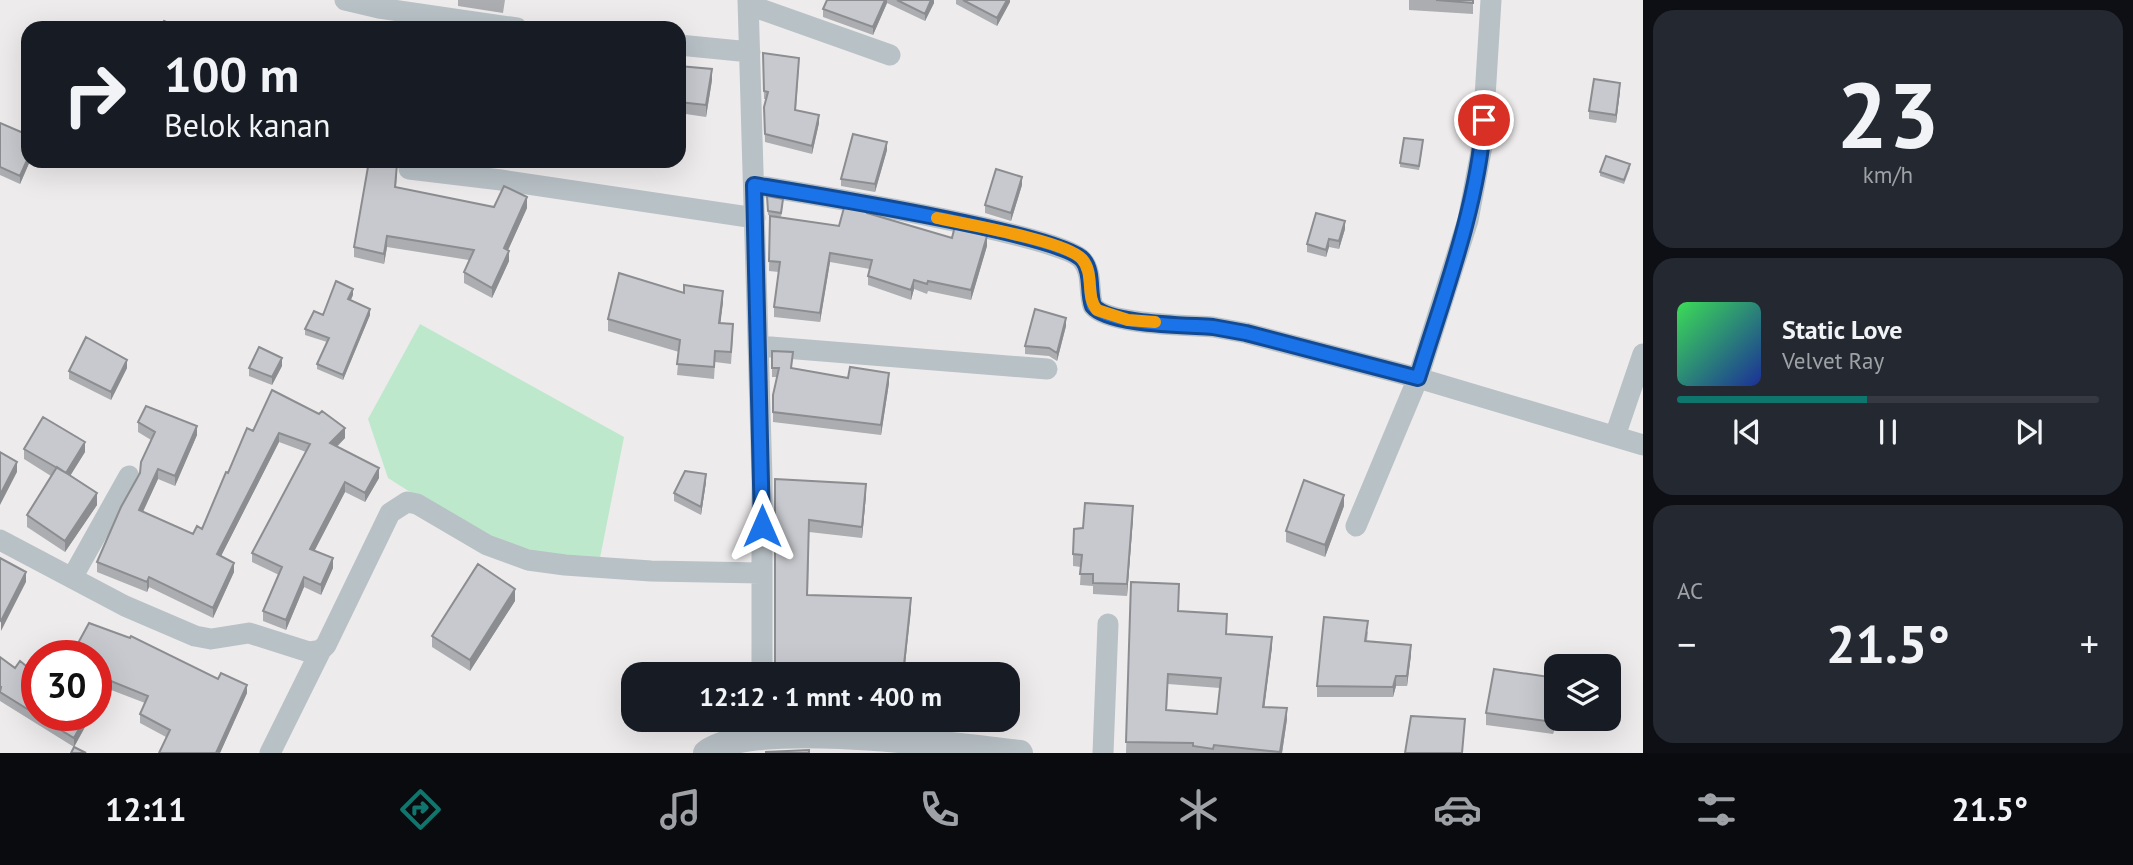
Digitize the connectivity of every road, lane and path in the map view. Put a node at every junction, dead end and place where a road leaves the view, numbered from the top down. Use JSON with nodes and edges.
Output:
{"nodes":[{"id":1,"x":345,"y":0,"type":"edge"},
{"id":2,"x":1491,"y":0,"type":"edge"},
{"id":3,"x":748,"y":3,"type":"edge"},
{"id":4,"x":439,"y":9,"type":"edge"},
{"id":5,"x":488,"y":21,"type":"edge"},
{"id":6,"x":686,"y":46,"type":"edge"},
{"id":7,"x":750,"y":51,"type":"junction"},
{"id":8,"x":890,"y":55,"type":"dead end"},
{"id":9,"x":409,"y":169,"type":"dead end"},
{"id":10,"x":754,"y":185,"type":"junction"},
{"id":11,"x":755,"y":218,"type":"junction"},
{"id":12,"x":758,"y":346,"type":"junction"},
{"id":13,"x":1643,"y":354,"type":"edge"},
{"id":14,"x":1047,"y":369,"type":"dead end"},
{"id":15,"x":1418,"y":378,"type":"junction"},
{"id":16,"x":1615,"y":436,"type":"junction"},
{"id":17,"x":1643,"y":445,"type":"edge"},
{"id":18,"x":129,"y":476,"type":"dead end"},
{"id":19,"x":1356,"y":526,"type":"dead end"},
{"id":20,"x":0,"y":540,"type":"edge"},
{"id":21,"x":761,"y":573,"type":"junction"},
{"id":22,"x":72,"y":578,"type":"junction"},
{"id":23,"x":1108,"y":624,"type":"dead end"},
{"id":24,"x":321,"y":650,"type":"junction"},
{"id":25,"x":762,"y":662,"type":"edge"},
{"id":26,"x":752,"y":732,"type":"edge"},
{"id":27,"x":791,"y":732,"type":"edge"},
{"id":28,"x":866,"y":746,"type":"edge"},
{"id":29,"x":270,"y":753,"type":"edge"},
{"id":30,"x":706,"y":753,"type":"edge"},
{"id":31,"x":1020,"y":753,"type":"edge"},
{"id":32,"x":1103,"y":753,"type":"edge"}],
"edges":[{"from":1,"to":4,"type":"street"},
{"from":2,"to":15,"type":"street"},
{"from":3,"to":7,"type":"street"},
{"from":3,"to":8,"type":"street"},
{"from":4,"to":5,"type":"street"},
{"from":6,"to":7,"type":"street"},
{"from":7,"to":10,"type":"street"},
{"from":9,"to":11,"type":"street"},
{"from":10,"to":11,"type":"street"},
{"from":10,"to":15,"type":"street"},
{"from":11,"to":12,"type":"street"},
{"from":12,"to":14,"type":"street"},
{"from":12,"to":21,"type":"street"},
{"from":13,"to":16,"type":"street"},
{"from":15,"to":16,"type":"street"},
{"from":15,"to":19,"type":"street"},
{"from":16,"to":17,"type":"street"},
{"from":18,"to":22,"type":"street"},
{"from":20,"to":22,"type":"street"},
{"from":21,"to":24,"type":"street"},
{"from":21,"to":25,"type":"street"},
{"from":22,"to":24,"type":"street"},
{"from":23,"to":32,"type":"street"},
{"from":24,"to":29,"type":"street"},
{"from":26,"to":30,"type":"street"},
{"from":27,"to":28,"type":"street"},
{"from":28,"to":31,"type":"street"}]}
